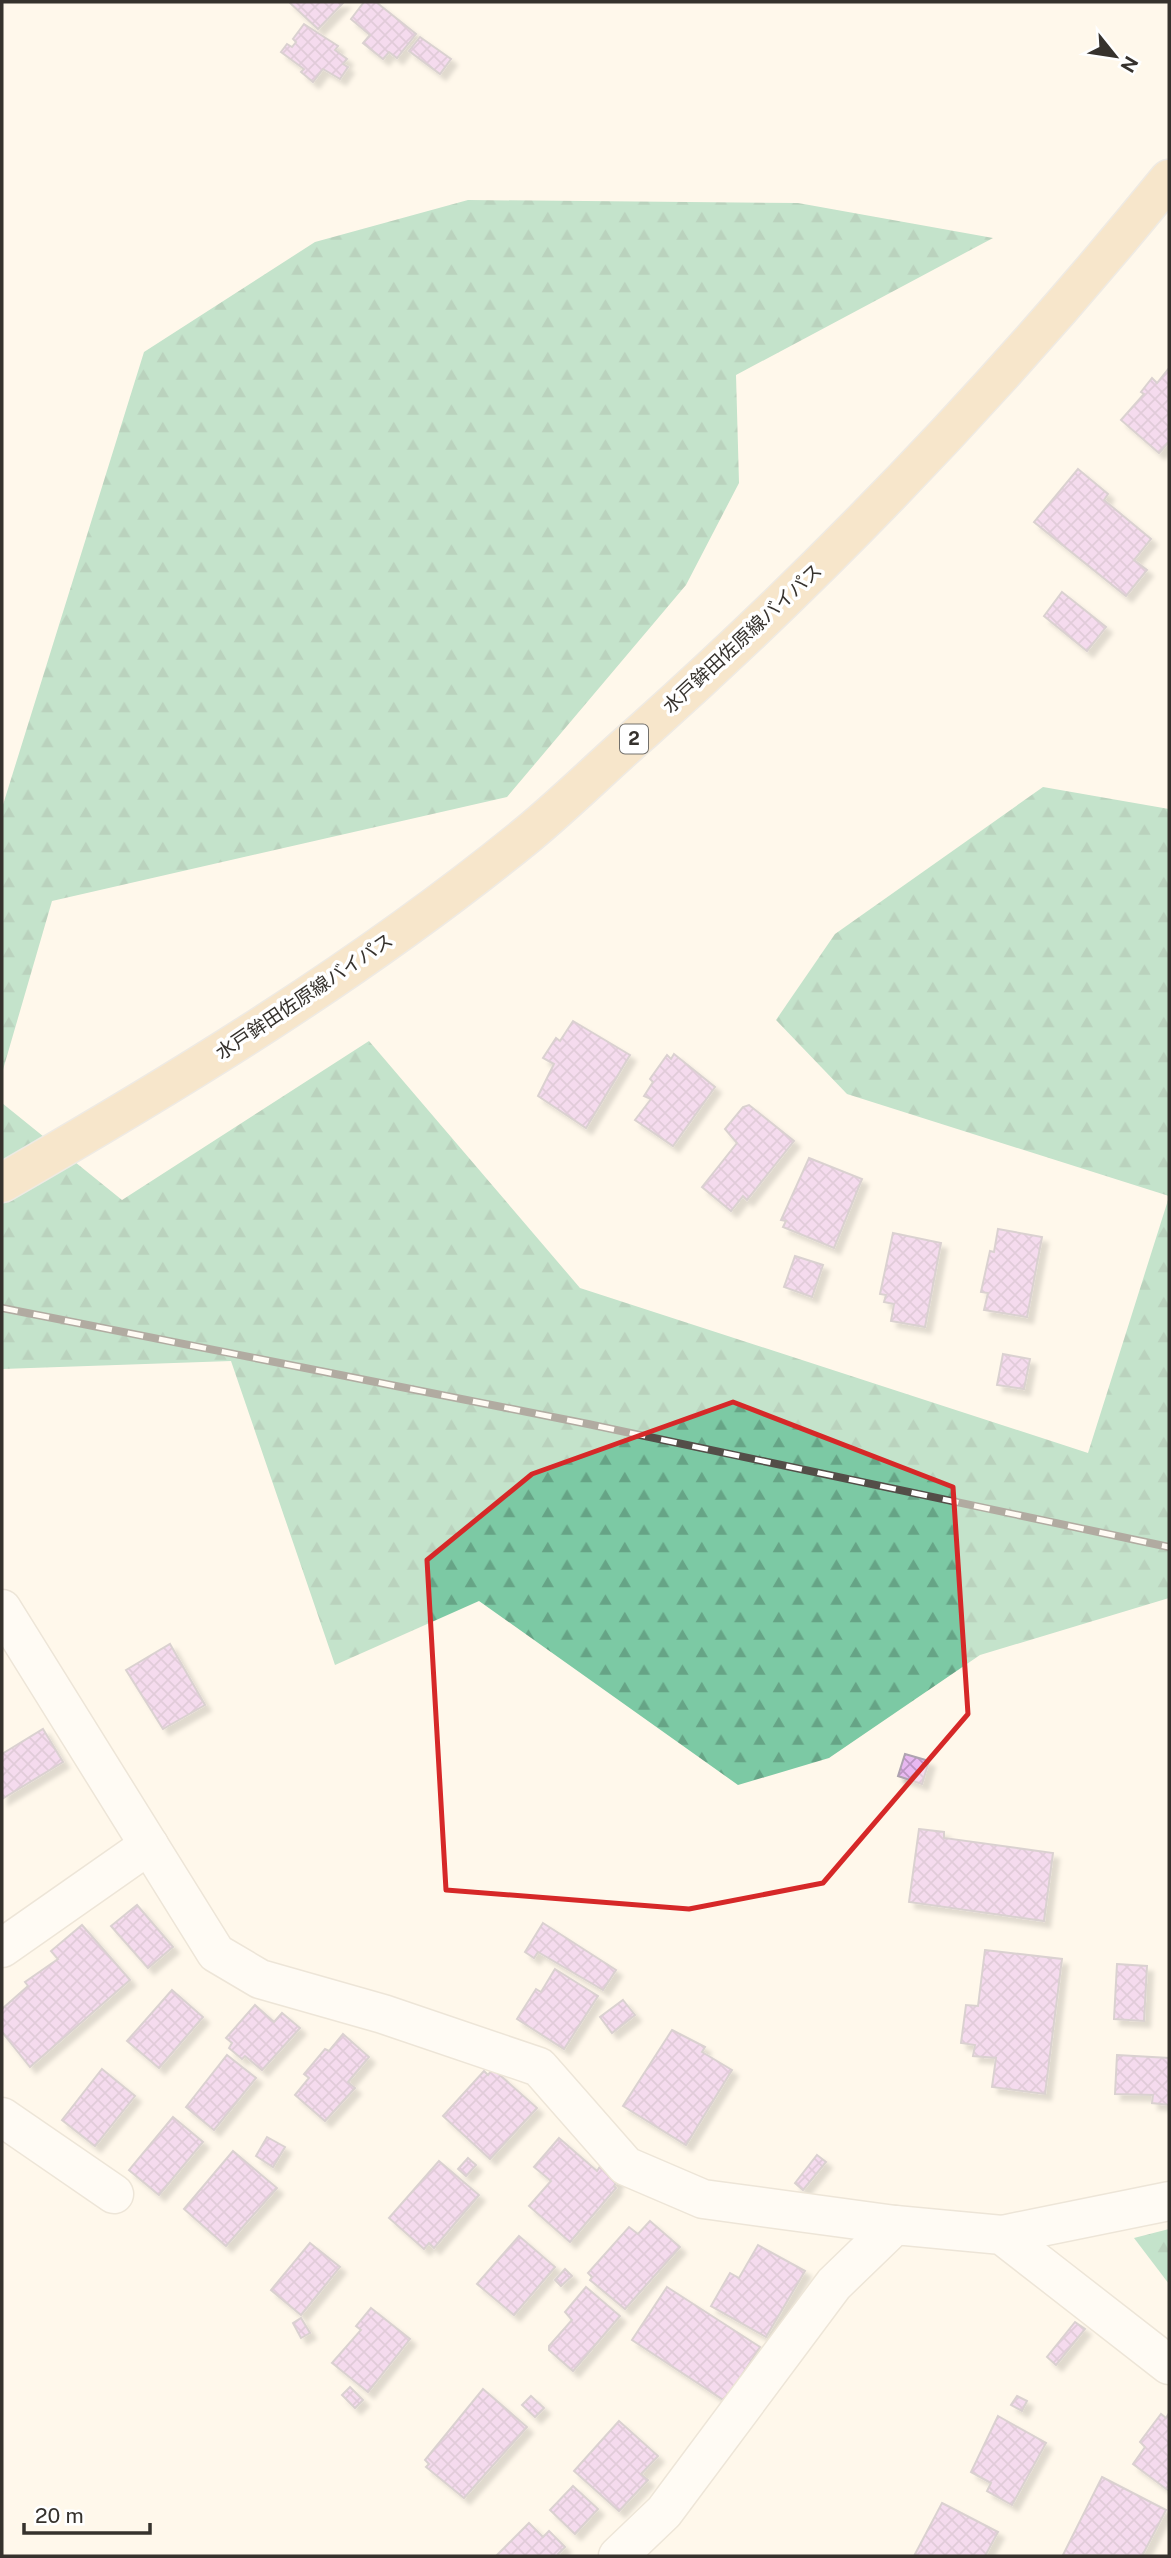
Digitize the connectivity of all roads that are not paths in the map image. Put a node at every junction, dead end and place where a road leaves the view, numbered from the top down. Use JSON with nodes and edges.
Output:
{"nodes":[{"id":1,"x":1169,"y":179,"type":"edge"},
{"id":2,"x":2,"y":1183,"type":"edge"},
{"id":3,"x":2,"y":1609,"type":"edge"},
{"id":4,"x":149,"y":1845,"type":"junction"},
{"id":5,"x":2,"y":1948,"type":"edge"},
{"id":6,"x":2,"y":2117,"type":"edge"},
{"id":7,"x":114,"y":2194,"type":"dead end"},
{"id":8,"x":1169,"y":2201,"type":"edge"},
{"id":9,"x":895,"y":2225,"type":"junction"},
{"id":10,"x":1002,"y":2235,"type":"junction"},
{"id":11,"x":1169,"y":2365,"type":"edge"},
{"id":12,"x":618,"y":2556,"type":"edge"}],
"edges":[{"from":1,"to":2,"type":"main road","name":"水戸鉾田佐原線バイパス","number":"2"},
{"from":3,"to":4,"type":"street"},
{"from":4,"to":5,"type":"street"},
{"from":4,"to":9,"type":"street"},
{"from":6,"to":7,"type":"street"},
{"from":8,"to":10,"type":"street"},
{"from":9,"to":10,"type":"street"},
{"from":9,"to":12,"type":"street"},
{"from":10,"to":11,"type":"street"}]}
